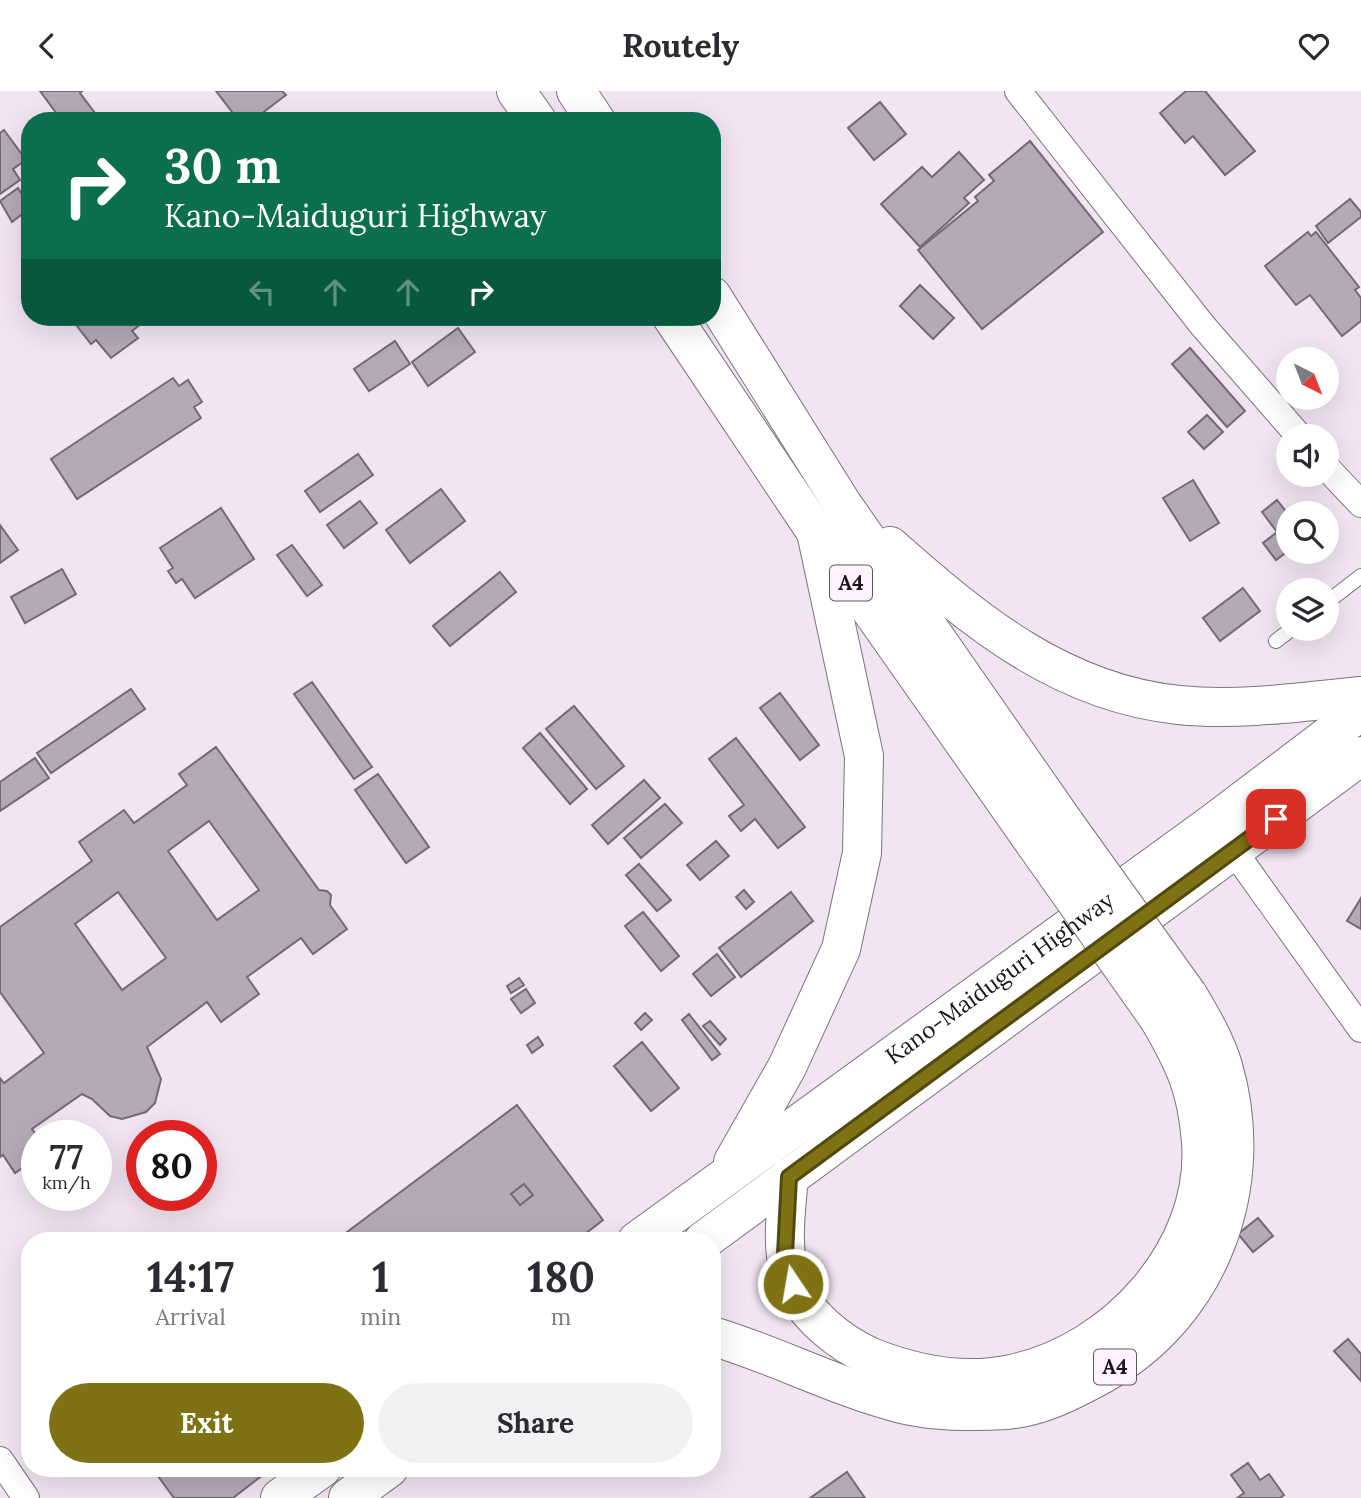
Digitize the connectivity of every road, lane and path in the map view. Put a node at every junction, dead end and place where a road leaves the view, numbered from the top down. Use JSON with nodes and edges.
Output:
{"nodes":[{"id":1,"x":516,"y":91,"type":"edge"},
{"id":2,"x":576,"y":91,"type":"edge"},
{"id":3,"x":1018,"y":91,"type":"edge"},
{"id":4,"x":531,"y":112,"type":"edge"},
{"id":5,"x":590,"y":112,"type":"edge"},
{"id":6,"x":721,"y":310,"type":"edge"},
{"id":7,"x":677,"y":326,"type":"edge"},
{"id":8,"x":1289,"y":424,"type":"edge"},
{"id":9,"x":1339,"y":481,"type":"edge"},
{"id":10,"x":1361,"y":504,"type":"edge"},
{"id":11,"x":843,"y":505,"type":"junction"},
{"id":12,"x":816,"y":532,"type":"junction"},
{"id":13,"x":1361,"y":576,"type":"edge"},
{"id":14,"x":1339,"y":593,"type":"edge"},
{"id":15,"x":1361,"y":697,"type":"edge"},
{"id":16,"x":1361,"y":711,"type":"edge"},
{"id":17,"x":1361,"y":756,"type":"edge"},
{"id":18,"x":1051,"y":835,"type":"junction"},
{"id":19,"x":1233,"y":851,"type":"junction"},
{"id":20,"x":1361,"y":1029,"type":"edge"},
{"id":21,"x":727,"y":1173,"type":"junction"},
{"id":22,"x":789,"y":1177,"type":"junction"},
{"id":23,"x":649,"y":1232,"type":"edge"},
{"id":24,"x":715,"y":1232,"type":"edge"},
{"id":25,"x":721,"y":1339,"type":"edge"},
{"id":26,"x":0,"y":1459,"type":"edge"},
{"id":27,"x":309,"y":1477,"type":"edge"},
{"id":28,"x":377,"y":1477,"type":"edge"},
{"id":29,"x":25,"y":1498,"type":"edge"},
{"id":30,"x":280,"y":1498,"type":"edge"},
{"id":31,"x":348,"y":1498,"type":"edge"}],
"edges":[{"from":1,"to":4,"type":"highway"},
{"from":2,"to":5,"type":"highway"},
{"from":3,"to":8,"type":"street"},
{"from":6,"to":11,"type":"highway","number":"A4"},
{"from":7,"to":12,"type":"highway","number":"A4"},
{"from":9,"to":10,"type":"street"},
{"from":11,"to":15,"type":"highway"},
{"from":11,"to":18,"type":"highway","number":"A4"},
{"from":12,"to":18,"type":"highway","number":"A4"},
{"from":12,"to":21,"type":"highway"},
{"from":13,"to":14,"type":"lane"},
{"from":16,"to":21,"type":"highway","name":"Kano-Maiduguri Highway"},
{"from":17,"to":19,"type":"highway","name":"Kano-Maiduguri Highway"},
{"from":18,"to":22,"type":"highway","number":"A4","bridge":true},
{"from":18,"to":25,"type":"highway","number":"A4","bridge":true},
{"from":19,"to":20,"type":"street"},
{"from":19,"to":22,"type":"highway","name":"Kano-Maiduguri Highway"},
{"from":21,"to":23,"type":"highway","name":"Kano-Maiduguri Highway"},
{"from":22,"to":24,"type":"highway","name":"Kano-Maiduguri Highway"},
{"from":26,"to":29,"type":"street"},
{"from":27,"to":30,"type":"highway"},
{"from":28,"to":31,"type":"highway"}]}
